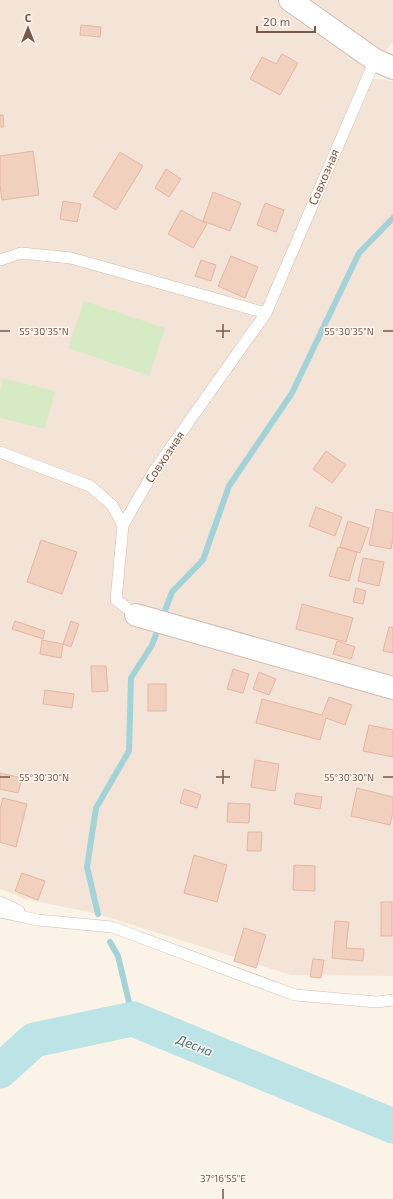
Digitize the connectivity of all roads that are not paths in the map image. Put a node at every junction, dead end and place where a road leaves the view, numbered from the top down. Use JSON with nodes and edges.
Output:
{"nodes":[{"id":1,"x":290,"y":0,"type":"edge"},
{"id":2,"x":384,"y":64,"type":"edge"},
{"id":3,"x":0,"y":260,"type":"edge"},
{"id":4,"x":266,"y":313,"type":"junction"},
{"id":5,"x":0,"y":452,"type":"edge"},
{"id":6,"x":123,"y":525,"type":"junction"},
{"id":7,"x":136,"y":615,"type":"joint"},
{"id":8,"x":393,"y":688,"type":"edge"},
{"id":9,"x":0,"y":902,"type":"edge"},
{"id":10,"x":0,"y":912,"type":"edge"},
{"id":11,"x":38,"y":920,"type":"junction"},
{"id":12,"x":393,"y":1000,"type":"edge"}],
"edges":[{"from":1,"to":2,"type":"street"},
{"from":2,"to":4,"type":"lane","name":"Совхозная"},
{"from":3,"to":4,"type":"lane"},
{"from":4,"to":6,"type":"lane","name":"Совхозная"},
{"from":5,"to":6,"type":"lane"},
{"from":6,"to":7,"type":"lane","name":"Совхозная"},
{"from":7,"to":8,"type":"street"},
{"from":9,"to":11,"type":"lane"},
{"from":10,"to":11,"type":"lane"},
{"from":11,"to":12,"type":"lane"}]}
